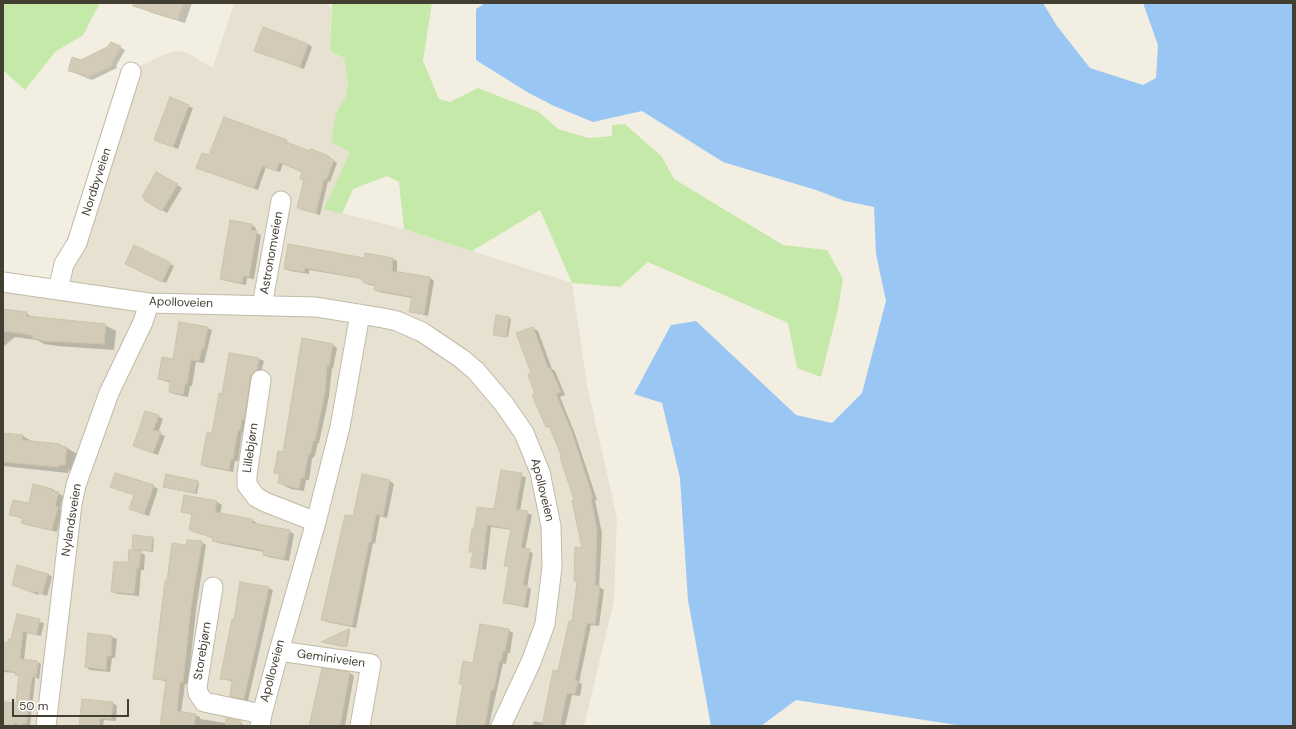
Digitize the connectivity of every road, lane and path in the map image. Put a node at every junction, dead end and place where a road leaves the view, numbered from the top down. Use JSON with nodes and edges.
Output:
{"nodes":[{"id":1,"x":132,"y":72,"type":"dead end"},
{"id":2,"x":281,"y":201,"type":"dead end"},
{"id":3,"x":3,"y":282,"type":"edge"},
{"id":4,"x":58,"y":290,"type":"junction"},
{"id":5,"x":149,"y":303,"type":"junction"},
{"id":6,"x":262,"y":306,"type":"junction"},
{"id":7,"x":360,"y":314,"type":"junction"},
{"id":8,"x":261,"y":380,"type":"dead end"},
{"id":9,"x":316,"y":522,"type":"junction"},
{"id":10,"x":213,"y":588,"type":"dead end"},
{"id":11,"x":278,"y":651,"type":"junction"},
{"id":12,"x":261,"y":720,"type":"edge"},
{"id":13,"x":46,"y":726,"type":"edge"},
{"id":14,"x":360,"y":726,"type":"edge"},
{"id":15,"x":501,"y":726,"type":"edge"}],
"edges":[{"from":1,"to":4,"type":"street","name":"Nordbyveien"},
{"from":2,"to":6,"type":"street","name":"Astronomveien"},
{"from":3,"to":4,"type":"street","name":"Apolloveien"},
{"from":4,"to":5,"type":"street","name":"Apolloveien"},
{"from":5,"to":6,"type":"street","name":"Apolloveien"},
{"from":5,"to":13,"type":"street","name":"Nylandsveien"},
{"from":6,"to":7,"type":"street","name":"Apolloveien"},
{"from":7,"to":9,"type":"street","name":"Apolloveien"},
{"from":7,"to":15,"type":"street","name":"Apolloveien"},
{"from":8,"to":9,"type":"street","name":"Lillebjørn"},
{"from":9,"to":11,"type":"street","name":"Apolloveien"},
{"from":10,"to":12,"type":"street","name":"Storebjørn"},
{"from":11,"to":12,"type":"street","name":"Apolloveien"},
{"from":11,"to":14,"type":"street","name":"Geminiveien"}]}
